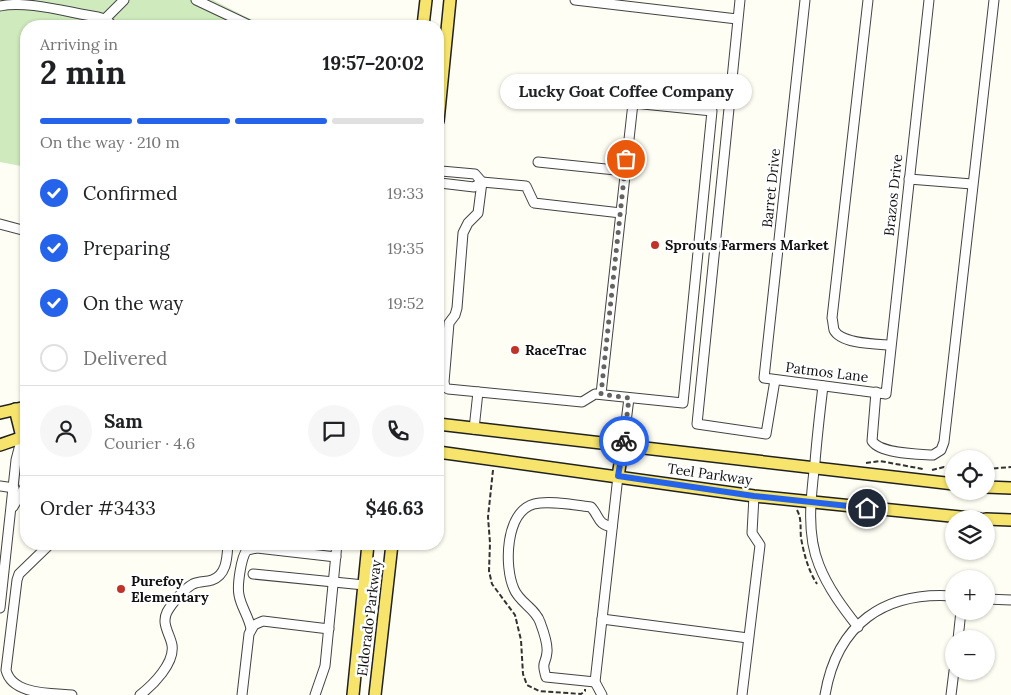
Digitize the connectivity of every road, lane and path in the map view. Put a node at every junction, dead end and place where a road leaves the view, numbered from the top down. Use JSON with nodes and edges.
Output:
{"nodes":[{"id":1,"x":124,"y":0,"type":"edge"},
{"id":2,"x":196,"y":0,"type":"edge"},
{"id":3,"x":426,"y":0,"type":"edge"},
{"id":4,"x":450,"y":0,"type":"edge"},
{"id":5,"x":576,"y":0,"type":"edge"},
{"id":6,"x":740,"y":0,"type":"edge"},
{"id":7,"x":805,"y":0,"type":"edge"},
{"id":8,"x":868,"y":0,"type":"edge"},
{"id":9,"x":929,"y":0,"type":"edge"},
{"id":10,"x":994,"y":0,"type":"edge"},
{"id":11,"x":607,"y":2,"type":"edge"},
{"id":12,"x":0,"y":6,"type":"edge"},
{"id":13,"x":105,"y":19,"type":"joint"},
{"id":14,"x":737,"y":19,"type":"junction"},
{"id":15,"x":238,"y":20,"type":"edge"},
{"id":16,"x":424,"y":20,"type":"edge"},
{"id":17,"x":444,"y":60,"type":"edge"},
{"id":18,"x":538,"y":162,"type":"dead end"},
{"id":19,"x":444,"y":171,"type":"edge"},
{"id":20,"x":625,"y":171,"type":"junction"},
{"id":21,"x":909,"y":179,"type":"junction"},
{"id":22,"x":482,"y":182,"type":"junction"},
{"id":23,"x":444,"y":183,"type":"edge"},
{"id":24,"x":972,"y":184,"type":"junction"},
{"id":25,"x":621,"y":213,"type":"junction"},
{"id":26,"x":0,"y":224,"type":"edge"},
{"id":27,"x":20,"y":229,"type":"edge"},
{"id":28,"x":444,"y":339,"type":"edge"},
{"id":29,"x":890,"y":345,"type":"junction"},
{"id":30,"x":764,"y":378,"type":"joint"},
{"id":31,"x":775,"y":380,"type":"junction"},
{"id":32,"x":823,"y":386,"type":"junction"},
{"id":33,"x":444,"y":387,"type":"edge"},
{"id":34,"x":478,"y":392,"type":"junction"},
{"id":35,"x":881,"y":393,"type":"junction"},
{"id":36,"x":601,"y":394,"type":"junction"},
{"id":37,"x":629,"y":398,"type":"junction"},
{"id":38,"x":20,"y":408,"type":"edge"},
{"id":39,"x":0,"y":413,"type":"edge"},
{"id":40,"x":444,"y":425,"type":"edge"},
{"id":41,"x":474,"y":429,"type":"junction"},
{"id":42,"x":20,"y":441,"type":"edge"},
{"id":43,"x":0,"y":445,"type":"edge"},
{"id":44,"x":623,"y":446,"type":"junction"},
{"id":45,"x":20,"y":451,"type":"edge"},
{"id":46,"x":444,"y":453,"type":"edge"},
{"id":47,"x":859,"y":462,"type":"dead end"},
{"id":48,"x":1011,"y":467,"type":"edge"},
{"id":49,"x":814,"y":468,"type":"junction"},
{"id":50,"x":945,"y":468,"type":"edge"},
{"id":51,"x":995,"y":468,"type":"edge"},
{"id":52,"x":618,"y":476,"type":"junction"},
{"id":53,"x":945,"y":483,"type":"edge"},
{"id":54,"x":0,"y":486,"type":"edge"},
{"id":55,"x":995,"y":487,"type":"edge"},
{"id":56,"x":14,"y":488,"type":"junction"},
{"id":57,"x":1011,"y":488,"type":"edge"},
{"id":58,"x":20,"y":495,"type":"edge"},
{"id":59,"x":754,"y":496,"type":"junction"},
{"id":60,"x":810,"y":502,"type":"junction"},
{"id":61,"x":11,"y":509,"type":"junction"},
{"id":62,"x":945,"y":516,"type":"edge"},
{"id":63,"x":995,"y":519,"type":"edge"},
{"id":64,"x":1011,"y":520,"type":"edge"},
{"id":65,"x":612,"y":527,"type":"junction"},
{"id":66,"x":44,"y":550,"type":"edge"},
{"id":67,"x":227,"y":550,"type":"edge"},
{"id":68,"x":247,"y":550,"type":"edge"},
{"id":69,"x":275,"y":550,"type":"edge"},
{"id":70,"x":337,"y":550,"type":"edge"},
{"id":71,"x":367,"y":550,"type":"edge"},
{"id":72,"x":391,"y":550,"type":"edge"},
{"id":73,"x":336,"y":557,"type":"junction"},
{"id":74,"x":253,"y":574,"type":"dead end"},
{"id":75,"x":333,"y":582,"type":"junction"},
{"id":76,"x":364,"y":585,"type":"junction"},
{"id":77,"x":1,"y":592,"type":"edge"},
{"id":78,"x":945,"y":596,"type":"edge"},
{"id":79,"x":995,"y":599,"type":"edge"},
{"id":80,"x":1011,"y":600,"type":"edge"},
{"id":81,"x":0,"y":608,"type":"edge"},
{"id":82,"x":602,"y":619,"type":"junction"},
{"id":83,"x":858,"y":626,"type":"junction"},
{"id":84,"x":251,"y":629,"type":"junction"},
{"id":85,"x":329,"y":629,"type":"junction"},
{"id":86,"x":748,"y":638,"type":"junction"},
{"id":87,"x":953,"y":680,"type":"edge"},
{"id":88,"x":595,"y":682,"type":"junction"},
{"id":89,"x":72,"y":695,"type":"edge"},
{"id":90,"x":140,"y":695,"type":"edge"},
{"id":91,"x":242,"y":695,"type":"edge"},
{"id":92,"x":315,"y":695,"type":"edge"},
{"id":93,"x":353,"y":695,"type":"edge"},
{"id":94,"x":375,"y":695,"type":"edge"},
{"id":95,"x":602,"y":695,"type":"edge"},
{"id":96,"x":742,"y":695,"type":"edge"},
{"id":97,"x":825,"y":695,"type":"edge"},
{"id":98,"x":951,"y":695,"type":"edge"}],
"edges":[{"from":1,"to":13,"type":"street"},
{"from":2,"to":15,"type":"street"},
{"from":3,"to":16,"type":"main road"},
{"from":4,"to":17,"type":"main road"},
{"from":5,"to":11,"type":"street"},
{"from":6,"to":14,"type":"street"},
{"from":7,"to":30,"type":"street","name":"Barret Drive"},
{"from":8,"to":29,"type":"street"},
{"from":9,"to":21,"type":"street","name":"Brazos Drive"},
{"from":10,"to":24,"type":"street"},
{"from":11,"to":14,"type":"street"},
{"from":12,"to":13,"type":"street"},
{"from":14,"to":31,"type":"street"},
{"from":18,"to":20,"type":"street"},
{"from":19,"to":22,"type":"street"},
{"from":20,"to":25,"type":"street"},
{"from":20,"to":37,"type":"street"},
{"from":21,"to":24,"type":"street"},
{"from":21,"to":29,"type":"street","name":"Brazos Drive"},
{"from":22,"to":23,"type":"street"},
{"from":22,"to":25,"type":"street"},
{"from":22,"to":28,"type":"street"},
{"from":24,"to":35,"type":"street","name":"Brazos Drive"},
{"from":25,"to":36,"type":"street"},
{"from":26,"to":27,"type":"street"},
{"from":29,"to":35,"type":"street","name":"Brazos Drive"},
{"from":30,"to":31,"type":"street","name":"Patmos Lane"},
{"from":31,"to":32,"type":"street","name":"Patmos Lane"},
{"from":32,"to":35,"type":"street","name":"Patmos Lane"},
{"from":32,"to":49,"type":"street"},
{"from":33,"to":34,"type":"street"},
{"from":34,"to":36,"type":"street"},
{"from":34,"to":41,"type":"street"},
{"from":36,"to":37,"type":"street"},
{"from":37,"to":44,"type":"street"},
{"from":38,"to":39,"type":"main road"},
{"from":40,"to":41,"type":"main road","name":"Teel Parkway"},
{"from":41,"to":44,"type":"main road","name":"Teel Parkway"},
{"from":42,"to":43,"type":"main road"},
{"from":44,"to":49,"type":"main road","name":"Teel Parkway"},
{"from":44,"to":52,"type":"main road"},
{"from":45,"to":56,"type":"street"},
{"from":46,"to":52,"type":"main road","name":"Teel Parkway"},
{"from":47,"to":50,"type":"path"},
{"from":48,"to":51,"type":"path"},
{"from":49,"to":53,"type":"main road","name":"Teel Parkway"},
{"from":49,"to":60,"type":"street"},
{"from":52,"to":59,"type":"main road","name":"Teel Parkway"},
{"from":52,"to":65,"type":"street"},
{"from":54,"to":56,"type":"street"},
{"from":55,"to":57,"type":"main road"},
{"from":56,"to":61,"type":"street"},
{"from":58,"to":61,"type":"street"},
{"from":59,"to":60,"type":"main road","name":"Teel Parkway"},
{"from":59,"to":86,"type":"street"},
{"from":60,"to":62,"type":"main road","name":"Teel Parkway"},
{"from":60,"to":83,"type":"street"},
{"from":61,"to":77,"type":"street"},
{"from":63,"to":64,"type":"main road"},
{"from":65,"to":82,"type":"street"},
{"from":65,"to":88,"type":"street"},
{"from":66,"to":89,"type":"street"},
{"from":67,"to":90,"type":"street"},
{"from":68,"to":84,"type":"street"},
{"from":69,"to":73,"type":"street"},
{"from":70,"to":73,"type":"street"},
{"from":71,"to":76,"type":"main road","name":"Eldorado Parkway"},
{"from":72,"to":94,"type":"main road","name":"Eldorado Parkway"},
{"from":73,"to":75,"type":"street"},
{"from":74,"to":75,"type":"street"},
{"from":75,"to":76,"type":"street"},
{"from":75,"to":85,"type":"street"},
{"from":76,"to":93,"type":"main road","name":"Eldorado Parkway"},
{"from":77,"to":81,"type":"street"},
{"from":78,"to":83,"type":"street"},
{"from":79,"to":80,"type":"street"},
{"from":82,"to":86,"type":"street"},
{"from":82,"to":88,"type":"street"},
{"from":83,"to":97,"type":"street"},
{"from":84,"to":85,"type":"street"},
{"from":84,"to":91,"type":"street"},
{"from":85,"to":92,"type":"street"},
{"from":86,"to":96,"type":"street"},
{"from":87,"to":98,"type":"street"},
{"from":88,"to":95,"type":"street"}]}
